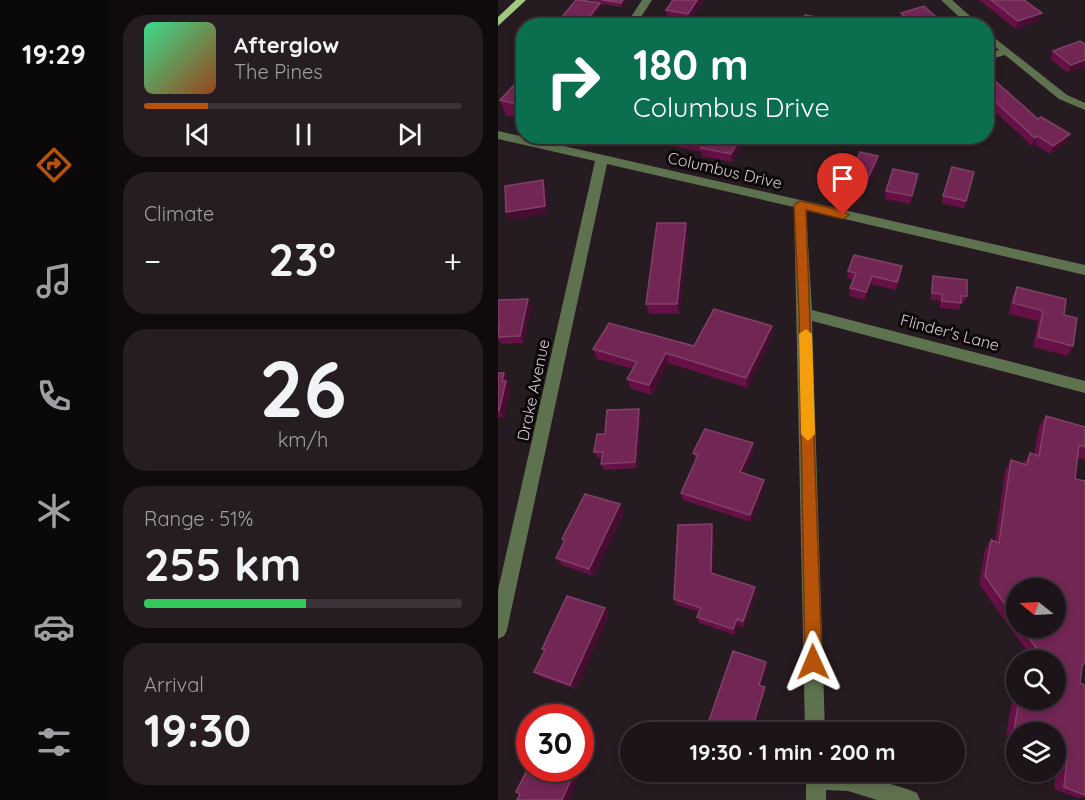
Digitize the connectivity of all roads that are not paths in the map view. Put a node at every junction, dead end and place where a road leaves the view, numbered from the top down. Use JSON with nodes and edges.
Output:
{"nodes":[{"id":1,"x":521,"y":0,"type":"edge"},
{"id":2,"x":647,"y":0,"type":"edge"},
{"id":3,"x":946,"y":0,"type":"edge"},
{"id":4,"x":637,"y":18,"type":"edge"},
{"id":5,"x":967,"y":18,"type":"edge"},
{"id":6,"x":498,"y":23,"type":"edge"},
{"id":7,"x":994,"y":41,"type":"edge"},
{"id":8,"x":1006,"y":51,"type":"junction"},
{"id":9,"x":994,"y":55,"type":"edge"},
{"id":10,"x":1085,"y":107,"type":"edge"},
{"id":11,"x":498,"y":135,"type":"edge"},
{"id":12,"x":516,"y":139,"type":"edge"},
{"id":13,"x":539,"y":144,"type":"edge"},
{"id":14,"x":602,"y":158,"type":"junction"},
{"id":15,"x":800,"y":205,"type":"junction"},
{"id":16,"x":1084,"y":273,"type":"edge"},
{"id":17,"x":805,"y":314,"type":"junction"},
{"id":18,"x":1085,"y":387,"type":"edge"},
{"id":19,"x":498,"y":630,"type":"edge"},
{"id":20,"x":815,"y":722,"type":"edge"},
{"id":21,"x":816,"y":782,"type":"edge"},
{"id":22,"x":851,"y":782,"type":"edge"},
{"id":23,"x":816,"y":800,"type":"edge"},
{"id":24,"x":910,"y":800,"type":"edge"}],
"edges":[{"from":1,"to":6,"type":"main road"},
{"from":2,"to":4,"type":"street"},
{"from":3,"to":5,"type":"street"},
{"from":7,"to":8,"type":"street"},
{"from":8,"to":9,"type":"street"},
{"from":8,"to":10,"type":"street"},
{"from":11,"to":12,"type":"street","name":"Columbus Drive"},
{"from":13,"to":14,"type":"street","name":"Columbus Drive"},
{"from":14,"to":15,"type":"street","name":"Columbus Drive"},
{"from":14,"to":19,"type":"street","name":"Drake Avenue"},
{"from":15,"to":16,"type":"street","name":"Columbus Drive"},
{"from":15,"to":17,"type":"street"},
{"from":17,"to":18,"type":"street","name":"Flinder's Lane"},
{"from":17,"to":20,"type":"street"},
{"from":21,"to":23,"type":"street"},
{"from":22,"to":24,"type":"street"}]}
